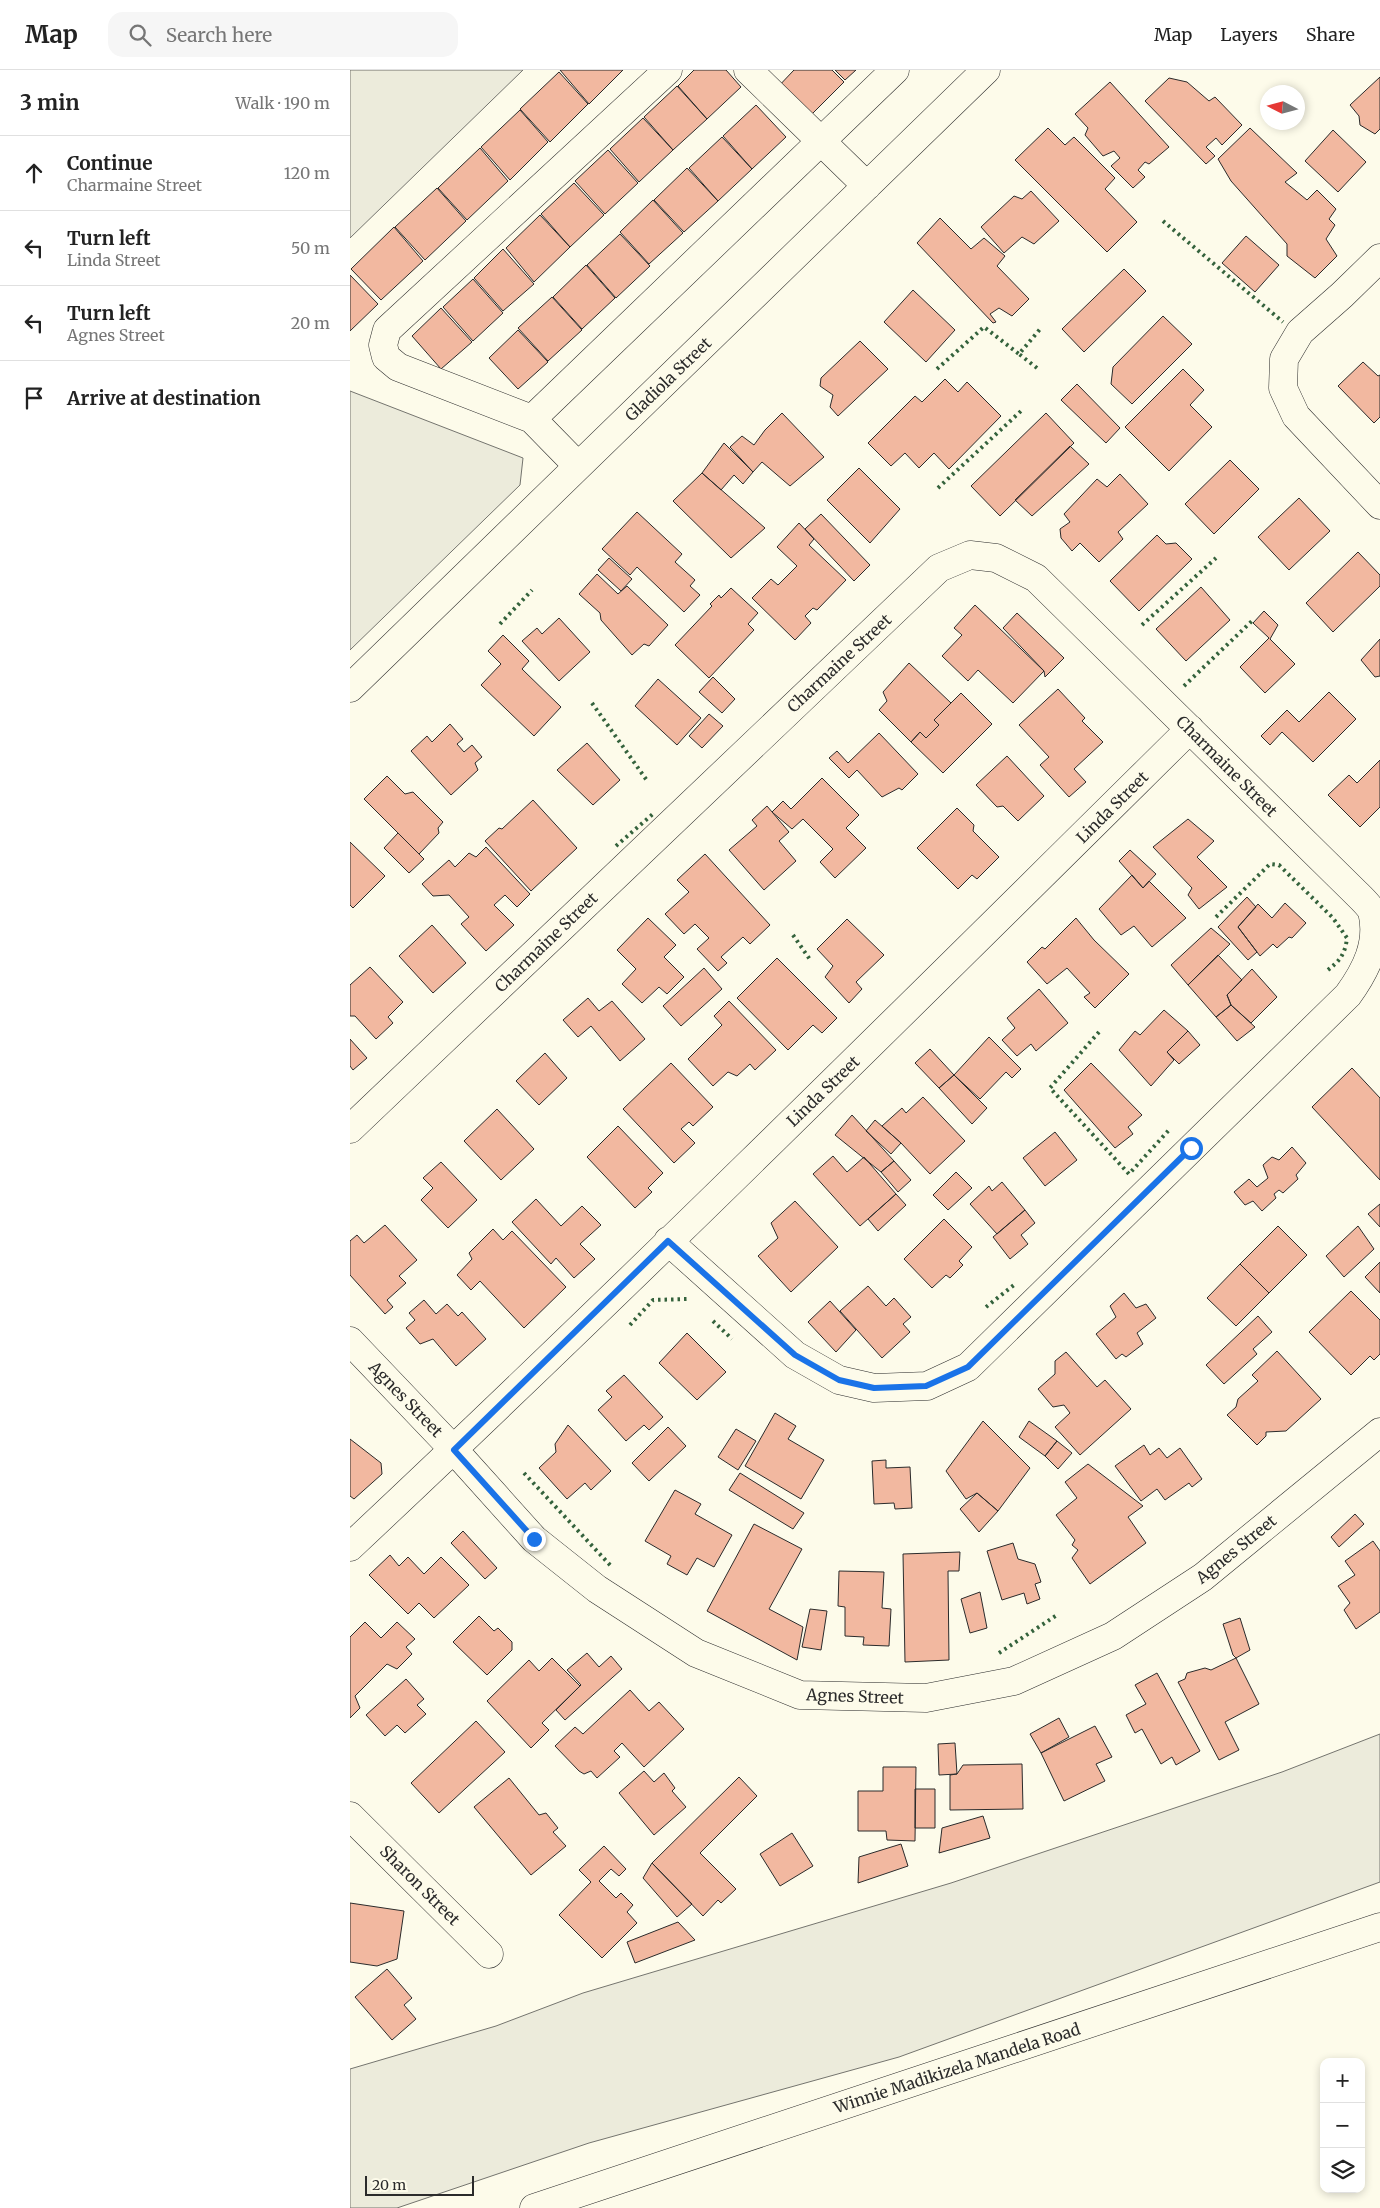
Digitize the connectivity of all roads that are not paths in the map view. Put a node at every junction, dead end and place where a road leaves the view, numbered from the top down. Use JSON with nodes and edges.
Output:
{"nodes":[{"id":1,"x":668,"y":70,"type":"edge"},
{"id":2,"x":748,"y":70,"type":"edge"},
{"id":3,"x":895,"y":70,"type":"edge"},
{"id":4,"x":986,"y":70,"type":"edge"},
{"id":5,"x":821,"y":141,"type":"junction"},
{"id":6,"x":867,"y":186,"type":"junction"},
{"id":7,"x":1380,"y":258,"type":"edge"},
{"id":8,"x":532,"y":419,"type":"junction"},
{"id":9,"x":578,"y":466,"type":"junction"},
{"id":10,"x":1380,"y":505,"type":"edge"},
{"id":11,"x":350,"y":688,"type":"edge"},
{"id":12,"x":1190,"y":729,"type":"junction"},
{"id":13,"x":350,"y":1129,"type":"edge"},
{"id":14,"x":668,"y":1241,"type":"junction"},
{"id":15,"x":350,"y":1341,"type":"edge"},
{"id":16,"x":1380,"y":1432,"type":"edge"},
{"id":17,"x":454,"y":1450,"type":"junction"},
{"id":18,"x":350,"y":1547,"type":"edge"},
{"id":19,"x":350,"y":1816,"type":"edge"},
{"id":20,"x":1380,"y":1927,"type":"edge"},
{"id":21,"x":489,"y":1954,"type":"dead end"},
{"id":22,"x":534,"y":2208,"type":"edge"}],
"edges":[{"from":1,"to":8,"type":"street"},
{"from":2,"to":5,"type":"street"},
{"from":3,"to":5,"type":"street"},
{"from":4,"to":6,"type":"street","name":"Gladiola Street"},
{"from":5,"to":6,"type":"street"},
{"from":5,"to":8,"type":"street"},
{"from":6,"to":9,"type":"street","name":"Gladiola Street"},
{"from":7,"to":10,"type":"street"},
{"from":8,"to":9,"type":"street"},
{"from":9,"to":11,"type":"street","name":"Gladiola Street"},
{"from":12,"to":13,"type":"street","name":"Charmaine Street"},
{"from":12,"to":14,"type":"street","name":"Linda Street"},
{"from":12,"to":14,"type":"street","name":"Charmaine Street"},
{"from":14,"to":17,"type":"street","name":"Linda Street"},
{"from":15,"to":17,"type":"street","name":"Agnes Street"},
{"from":16,"to":17,"type":"street","name":"Agnes Street"},
{"from":17,"to":18,"type":"street","name":"Linda Street"},
{"from":19,"to":21,"type":"street","name":"Sharon Street"},
{"from":20,"to":22,"type":"street","name":"Winnie Madikizela Mandela Road"}]}
